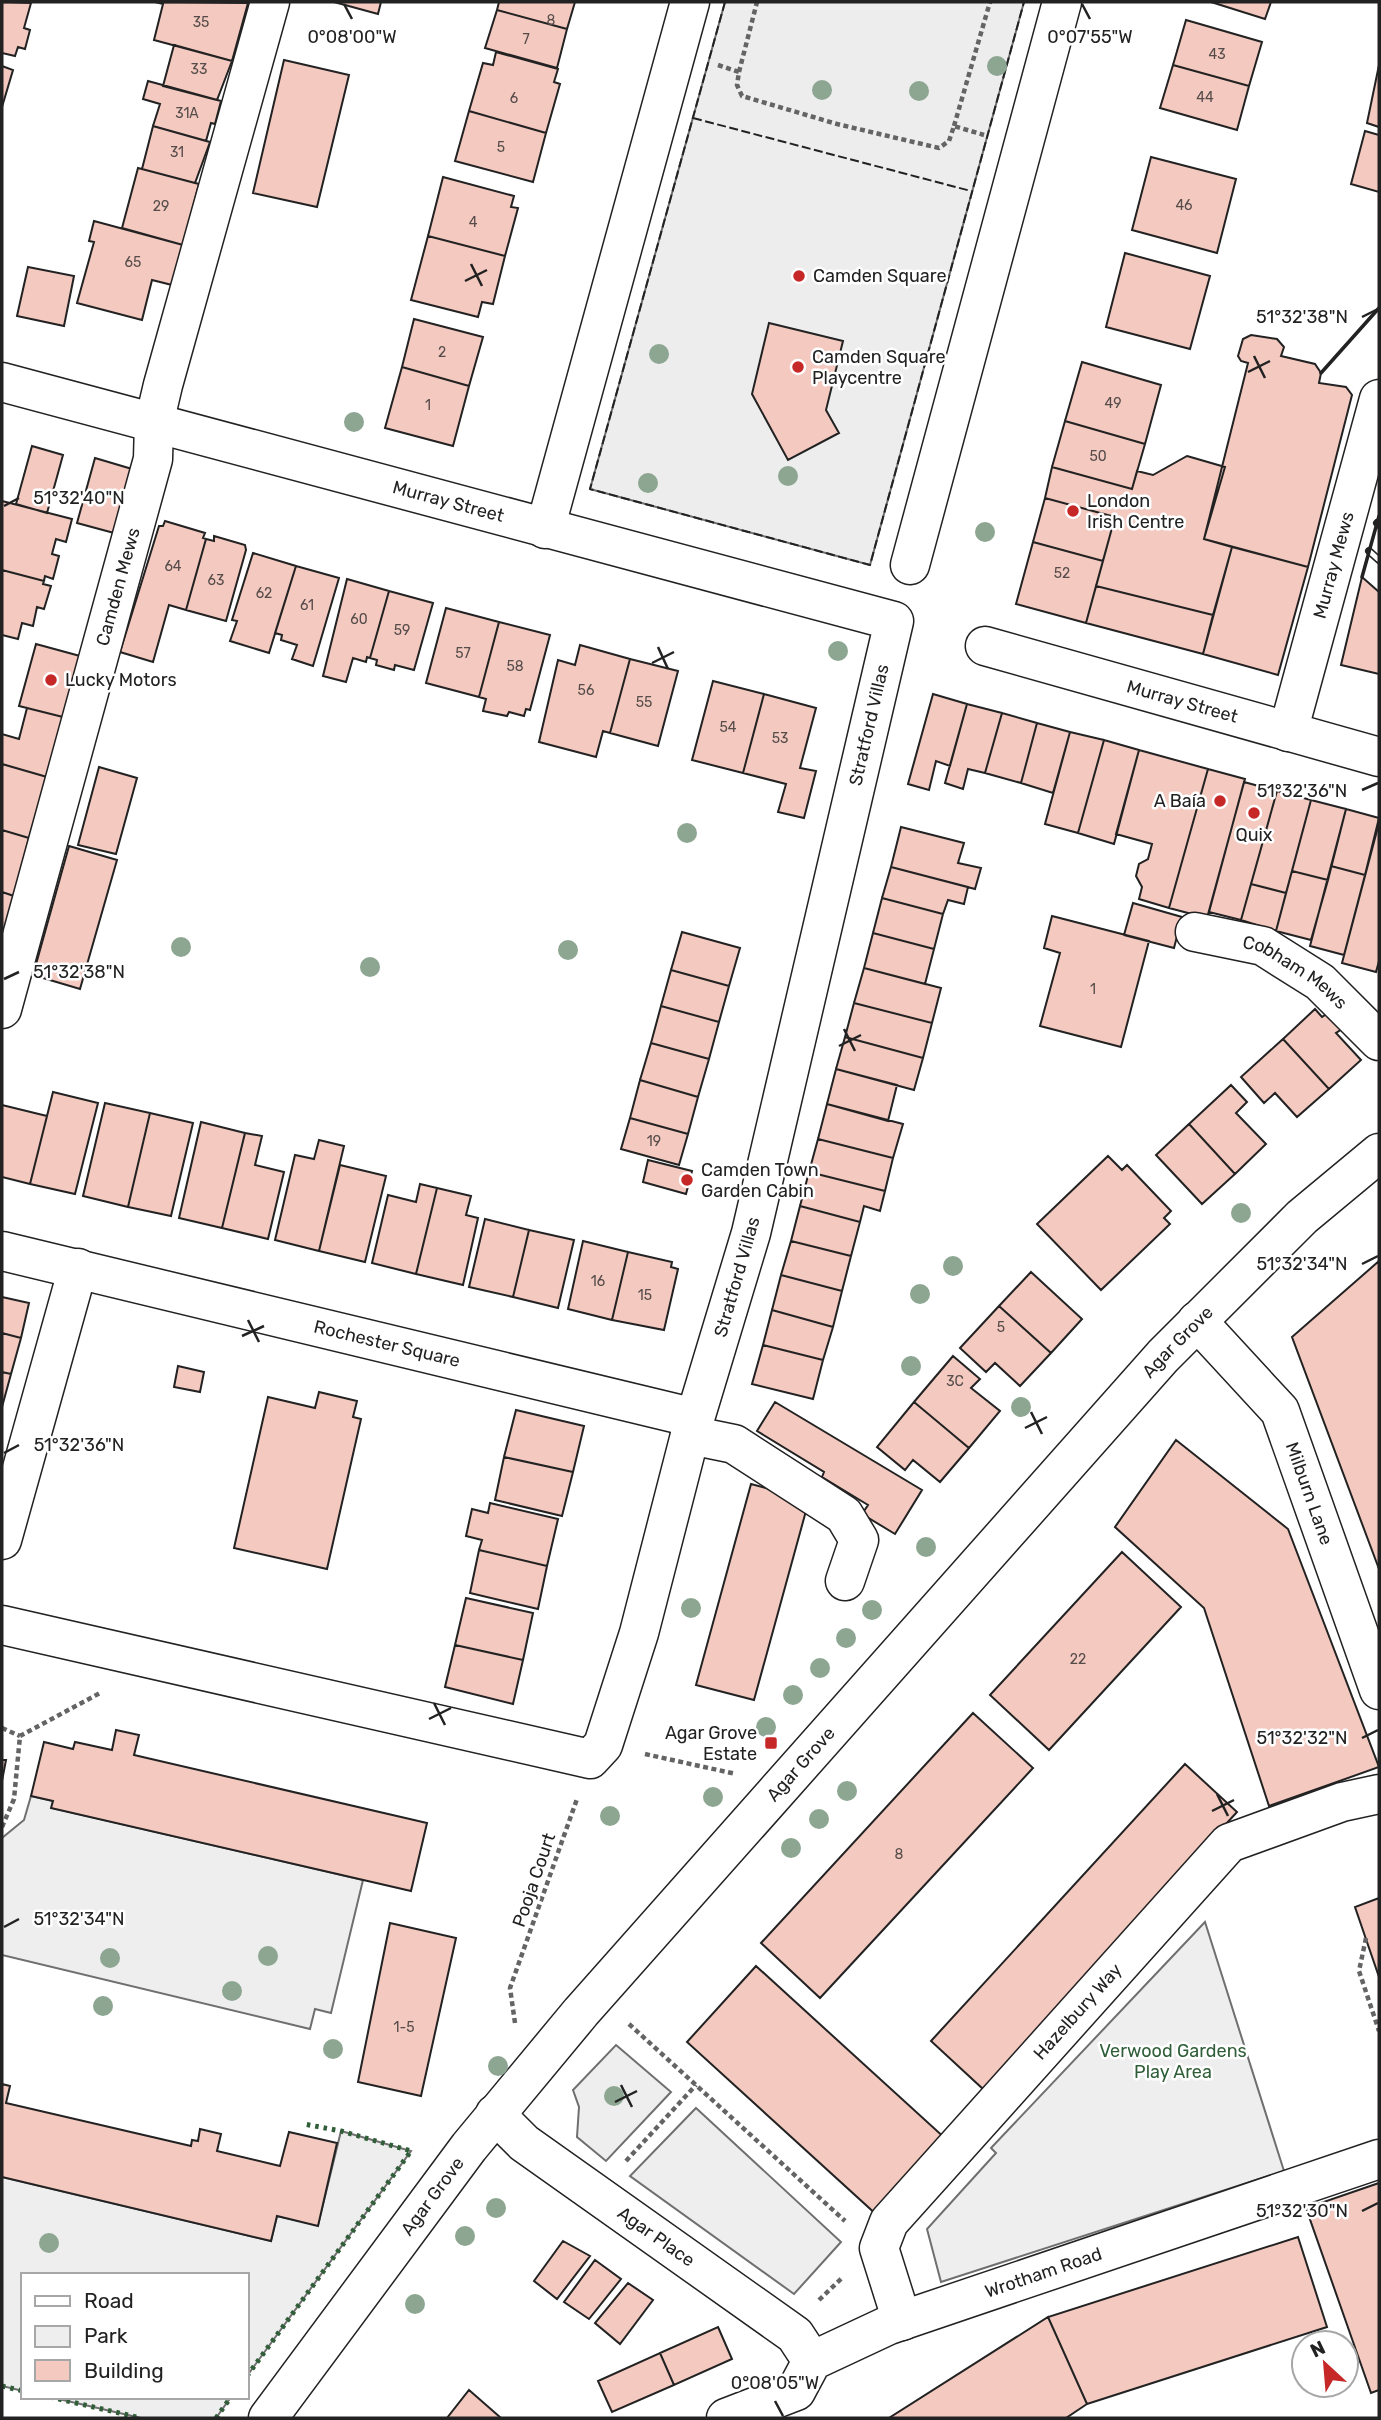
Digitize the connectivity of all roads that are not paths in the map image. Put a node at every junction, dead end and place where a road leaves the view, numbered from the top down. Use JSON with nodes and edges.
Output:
{"nodes":[{"id":1,"x":270,"y":2,"type":"edge"},
{"id":2,"x":690,"y":2,"type":"edge"},
{"id":3,"x":1062,"y":2,"type":"edge"},
{"id":4,"x":2,"y":382,"type":"edge"},
{"id":5,"x":1379,"y":399,"type":"edge"},
{"id":6,"x":154,"y":423,"type":"junction"},
{"id":7,"x":545,"y":529,"type":"junction"},
{"id":8,"x":910,"y":565,"type":"dead end"},
{"id":9,"x":894,"y":621,"type":"joint"},
{"id":10,"x":985,"y":646,"type":"dead end"},
{"id":11,"x":1288,"y":732,"type":"junction"},
{"id":12,"x":1379,"y":757,"type":"edge"},
{"id":13,"x":1195,"y":932,"type":"dead end"},
{"id":14,"x":2,"y":1009,"type":"edge"},
{"id":15,"x":1379,"y":1041,"type":"edge"},
{"id":16,"x":1379,"y":1153,"type":"edge"},
{"id":17,"x":2,"y":1251,"type":"edge"},
{"id":18,"x":78,"y":1268,"type":"junction"},
{"id":19,"x":1197,"y":1321,"type":"junction"},
{"id":20,"x":693,"y":1426,"type":"junction"},
{"id":21,"x":2,"y":1540,"type":"edge"},
{"id":22,"x":845,"y":1581,"type":"dead end"},
{"id":23,"x":2,"y":1625,"type":"edge"},
{"id":24,"x":1379,"y":1690,"type":"edge"},
{"id":25,"x":1379,"y":1794,"type":"edge"},
{"id":26,"x":495,"y":2115,"type":"junction"},
{"id":27,"x":1379,"y":2159,"type":"edge"},
{"id":28,"x":902,"y":2321,"type":"junction"},
{"id":29,"x":801,"y":2347,"type":"junction"},
{"id":30,"x":268,"y":2418,"type":"edge"},
{"id":31,"x":726,"y":2418,"type":"edge"}],
"edges":[{"from":1,"to":6,"type":"street","name":"Camden Mews"},
{"from":2,"to":7,"type":"street"},
{"from":3,"to":8,"type":"street"},
{"from":4,"to":6,"type":"street","name":"Murray Street"},
{"from":5,"to":11,"type":"street","name":"Murray Mews"},
{"from":6,"to":7,"type":"street","name":"Murray Street"},
{"from":6,"to":14,"type":"street","name":"Camden Mews"},
{"from":7,"to":9,"type":"street","name":"Murray Street"},
{"from":9,"to":20,"type":"street","name":"Stratford Villas"},
{"from":10,"to":11,"type":"street","name":"Murray Street"},
{"from":11,"to":12,"type":"street","name":"Murray Street"},
{"from":13,"to":15,"type":"street","name":"Cobham Mews"},
{"from":16,"to":19,"type":"street","name":"Agar Grove"},
{"from":17,"to":18,"type":"street","name":"Rochester Square"},
{"from":18,"to":20,"type":"street","name":"Rochester Square"},
{"from":18,"to":21,"type":"street"},
{"from":19,"to":24,"type":"street","name":"Milburn Lane"},
{"from":19,"to":26,"type":"street","name":"Agar Grove"},
{"from":20,"to":22,"type":"street","name":"Rochester Square"},
{"from":20,"to":23,"type":"street","name":"Stratford Villas"},
{"from":25,"to":28,"type":"street","name":"Hazelbury Way"},
{"from":26,"to":29,"type":"street","name":"Agar Place"},
{"from":26,"to":30,"type":"street","name":"Agar Grove"},
{"from":27,"to":28,"type":"street","name":"Wrotham Road"},
{"from":28,"to":29,"type":"street","name":"Wrotham Road"},
{"from":29,"to":31,"type":"street"}]}
